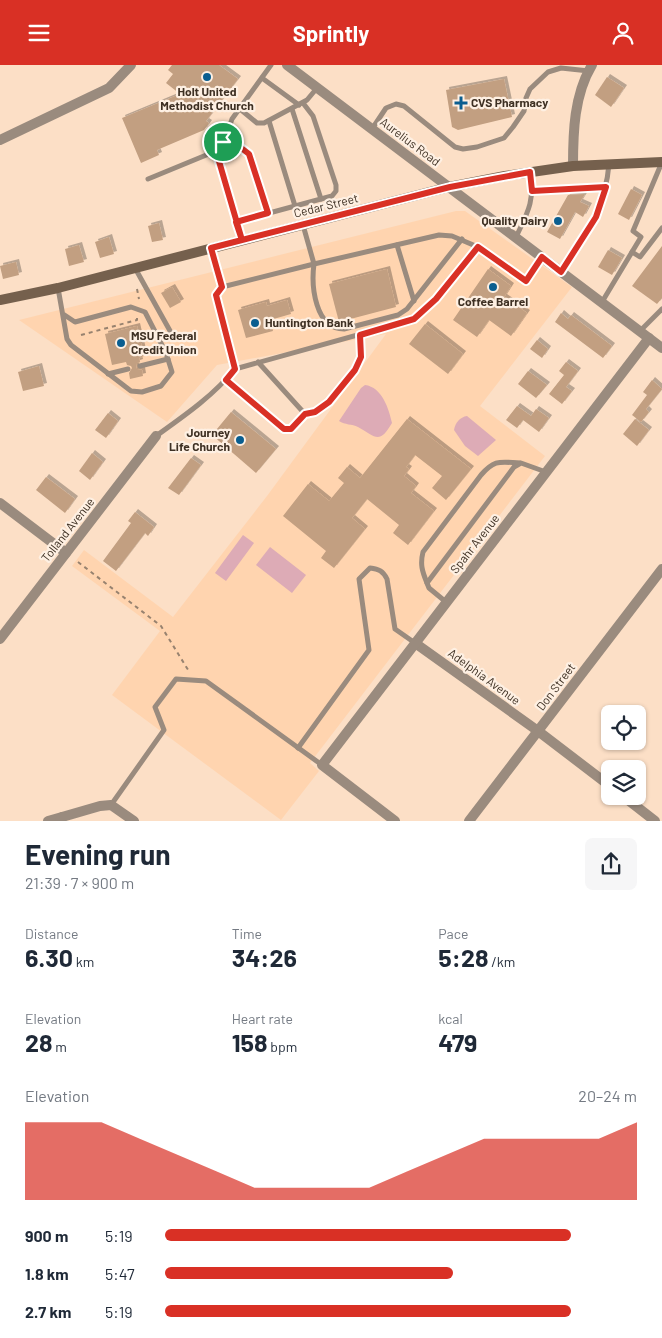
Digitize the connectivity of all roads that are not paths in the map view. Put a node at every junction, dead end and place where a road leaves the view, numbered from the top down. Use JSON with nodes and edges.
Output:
{"nodes":[{"id":1,"x":131,"y":65,"type":"edge"},
{"id":2,"x":271,"y":65,"type":"edge"},
{"id":3,"x":287,"y":65,"type":"edge"},
{"id":4,"x":591,"y":68,"type":"edge"},
{"id":5,"x":262,"y":78,"type":"junction"},
{"id":6,"x":318,"y":88,"type":"junction"},
{"id":7,"x":301,"y":104,"type":"junction"},
{"id":8,"x":240,"y":109,"type":"junction"},
{"id":9,"x":292,"y":109,"type":"junction"},
{"id":10,"x":269,"y":121,"type":"junction"},
{"id":11,"x":372,"y":129,"type":"junction"},
{"id":12,"x":0,"y":140,"type":"edge"},
{"id":13,"x":223,"y":142,"type":"junction"},
{"id":14,"x":216,"y":151,"type":"junction"},
{"id":15,"x":662,"y":162,"type":"edge"},
{"id":16,"x":608,"y":164,"type":"junction"},
{"id":17,"x":573,"y":166,"type":"junction"},
{"id":18,"x":530,"y":172,"type":"junction"},
{"id":19,"x":148,"y":179,"type":"dead end"},
{"id":20,"x":450,"y":187,"type":"junction"},
{"id":21,"x":606,"y":187,"type":"junction"},
{"id":22,"x":532,"y":191,"type":"junction"},
{"id":23,"x":321,"y":199,"type":"junction"},
{"id":24,"x":295,"y":206,"type":"junction"},
{"id":25,"x":268,"y":213,"type":"junction"},
{"id":26,"x":236,"y":222,"type":"junction"},
{"id":27,"x":303,"y":225,"type":"junction"},
{"id":28,"x":662,"y":228,"type":"edge"},
{"id":29,"x":516,"y":237,"type":"junction"},
{"id":30,"x":462,"y":239,"type":"junction"},
{"id":31,"x":242,"y":240,"type":"junction"},
{"id":32,"x":397,"y":245,"type":"junction"},
{"id":33,"x":478,"y":247,"type":"junction"},
{"id":34,"x":211,"y":248,"type":"junction"},
{"id":35,"x":632,"y":252,"type":"junction"},
{"id":36,"x":542,"y":257,"type":"junction"},
{"id":37,"x":314,"y":264,"type":"junction"},
{"id":38,"x":135,"y":268,"type":"junction"},
{"id":39,"x":561,"y":272,"type":"junction"},
{"id":40,"x":222,"y":287,"type":"junction"},
{"id":41,"x":58,"y":288,"type":"junction"},
{"id":42,"x":0,"y":300,"type":"edge"},
{"id":43,"x":414,"y":301,"type":"junction"},
{"id":44,"x":602,"y":303,"type":"junction"},
{"id":45,"x":662,"y":309,"type":"edge"},
{"id":46,"x":63,"y":314,"type":"junction"},
{"id":47,"x":640,"y":332,"type":"junction"},
{"id":48,"x":360,"y":335,"type":"junction"},
{"id":49,"x":174,"y":338,"type":"dead end"},
{"id":50,"x":649,"y":338,"type":"junction"},
{"id":51,"x":662,"y":347,"type":"edge"},
{"id":52,"x":168,"y":359,"type":"junction"},
{"id":53,"x":258,"y":361,"type":"junction"},
{"id":54,"x":140,"y":366,"type":"dead end"},
{"id":55,"x":128,"y":369,"type":"dead end"},
{"id":56,"x":235,"y":369,"type":"junction"},
{"id":57,"x":108,"y":374,"type":"junction"},
{"id":58,"x":226,"y":380,"type":"junction"},
{"id":59,"x":305,"y":414,"type":"junction"},
{"id":60,"x":156,"y":436,"type":"joint"},
{"id":61,"x":520,"y":463,"type":"junction"},
{"id":62,"x":547,"y":472,"type":"junction"},
{"id":63,"x":0,"y":503,"type":"edge"},
{"id":64,"x":66,"y":553,"type":"junction"},
{"id":65,"x":662,"y":569,"type":"edge"},
{"id":66,"x":427,"y":583,"type":"junction"},
{"id":67,"x":446,"y":602,"type":"junction"},
{"id":68,"x":0,"y":639,"type":"edge"},
{"id":69,"x":415,"y":643,"type":"junction"},
{"id":70,"x":538,"y":731,"type":"junction"},
{"id":71,"x":298,"y":748,"type":"junction"},
{"id":72,"x":322,"y":765,"type":"junction"},
{"id":73,"x":601,"y":779,"type":"edge"},
{"id":74,"x":111,"y":805,"type":"junction"},
{"id":75,"x":631,"y":805,"type":"edge"},
{"id":76,"x":642,"y":817,"type":"edge"},
{"id":77,"x":61,"y":819,"type":"edge"},
{"id":78,"x":48,"y":821,"type":"edge"},
{"id":79,"x":134,"y":821,"type":"edge"},
{"id":80,"x":395,"y":821,"type":"edge"},
{"id":81,"x":469,"y":821,"type":"edge"},
{"id":82,"x":655,"y":821,"type":"edge"}],
"edges":[{"from":1,"to":12,"type":"street"},
{"from":2,"to":5,"type":"lane"},
{"from":3,"to":6,"type":"street","name":"Aurelius Road"},
{"from":4,"to":11,"type":"lane"},
{"from":4,"to":17,"type":"street"},
{"from":5,"to":7,"type":"lane"},
{"from":5,"to":8,"type":"lane"},
{"from":6,"to":7,"type":"lane"},
{"from":6,"to":11,"type":"street","name":"Aurelius Road"},
{"from":7,"to":9,"type":"lane"},
{"from":7,"to":23,"type":"lane"},
{"from":8,"to":10,"type":"lane"},
{"from":8,"to":13,"type":"lane"},
{"from":9,"to":10,"type":"lane"},
{"from":9,"to":23,"type":"lane"},
{"from":10,"to":24,"type":"lane"},
{"from":11,"to":20,"type":"street","name":"Aurelius Road"},
{"from":13,"to":14,"type":"lane"},
{"from":13,"to":25,"type":"lane"},
{"from":14,"to":19,"type":"lane"},
{"from":14,"to":26,"type":"lane"},
{"from":15,"to":16,"type":"main road","name":"Cedar Street"},
{"from":15,"to":35,"type":"lane"},
{"from":16,"to":17,"type":"main road","name":"Cedar Street"},
{"from":16,"to":21,"type":"lane"},
{"from":17,"to":18,"type":"main road","name":"Cedar Street"},
{"from":18,"to":20,"type":"main road","name":"Cedar Street"},
{"from":18,"to":22,"type":"lane"},
{"from":20,"to":27,"type":"main road","name":"Cedar Street"},
{"from":20,"to":29,"type":"street","name":"Aurelius Road"},
{"from":21,"to":22,"type":"lane"},
{"from":21,"to":39,"type":"lane"},
{"from":22,"to":29,"type":"lane"},
{"from":23,"to":24,"type":"lane"},
{"from":24,"to":25,"type":"lane"},
{"from":25,"to":26,"type":"lane"},
{"from":26,"to":31,"type":"lane"},
{"from":27,"to":31,"type":"main road","name":"Cedar Street"},
{"from":27,"to":37,"type":"lane"},
{"from":28,"to":35,"type":"lane"},
{"from":29,"to":36,"type":"street","name":"Aurelius Road"},
{"from":30,"to":32,"type":"lane"},
{"from":30,"to":33,"type":"lane"},
{"from":30,"to":43,"type":"lane"},
{"from":31,"to":34,"type":"main road","name":"Cedar Street"},
{"from":32,"to":37,"type":"lane"},
{"from":32,"to":43,"type":"lane"},
{"from":33,"to":36,"type":"lane"},
{"from":33,"to":48,"type":"lane"},
{"from":34,"to":38,"type":"main road","name":"Cedar Street"},
{"from":34,"to":40,"type":"lane"},
{"from":35,"to":44,"type":"lane"},
{"from":36,"to":39,"type":"street","name":"Aurelius Road"},
{"from":37,"to":40,"type":"lane"},
{"from":37,"to":43,"type":"lane"},
{"from":38,"to":41,"type":"main road","name":"Cedar Street"},
{"from":38,"to":49,"type":"lane"},
{"from":39,"to":44,"type":"street","name":"Aurelius Road"},
{"from":40,"to":56,"type":"lane"},
{"from":41,"to":42,"type":"main road","name":"Cedar Street"},
{"from":41,"to":46,"type":"lane"},
{"from":44,"to":47,"type":"street","name":"Aurelius Road"},
{"from":45,"to":47,"type":"lane"},
{"from":46,"to":52,"type":"lane"},
{"from":46,"to":57,"type":"lane"},
{"from":47,"to":50,"type":"street","name":"Aurelius Road"},
{"from":48,"to":53,"type":"lane"},
{"from":48,"to":59,"type":"lane"},
{"from":50,"to":51,"type":"street","name":"Aurelius Road"},
{"from":50,"to":62,"type":"street","name":"Spahr Avenue"},
{"from":52,"to":54,"type":"lane"},
{"from":52,"to":57,"type":"lane"},
{"from":53,"to":56,"type":"lane"},
{"from":53,"to":59,"type":"lane"},
{"from":55,"to":57,"type":"lane"},
{"from":56,"to":58,"type":"lane"},
{"from":58,"to":59,"type":"lane"},
{"from":58,"to":60,"type":"lane"},
{"from":60,"to":64,"type":"street","name":"Tolland Avenue"},
{"from":61,"to":62,"type":"lane"},
{"from":61,"to":66,"type":"lane"},
{"from":61,"to":66,"type":"lane"},
{"from":62,"to":67,"type":"street","name":"Spahr Avenue"},
{"from":63,"to":64,"type":"street"},
{"from":64,"to":68,"type":"street","name":"Tolland Avenue"},
{"from":65,"to":70,"type":"street","name":"Don Street"},
{"from":66,"to":67,"type":"lane"},
{"from":67,"to":69,"type":"street","name":"Spahr Avenue"},
{"from":69,"to":70,"type":"street","name":"Adelphia Avenue"},
{"from":69,"to":71,"type":"lane"},
{"from":69,"to":72,"type":"street","name":"Spahr Avenue"},
{"from":70,"to":73,"type":"street","name":"Adelphia Avenue"},
{"from":70,"to":81,"type":"street","name":"Don Street"},
{"from":71,"to":72,"type":"lane"},
{"from":71,"to":74,"type":"lane"},
{"from":72,"to":80,"type":"street"},
{"from":74,"to":77,"type":"street"},
{"from":74,"to":79,"type":"street"},
{"from":75,"to":76,"type":"street"},
{"from":76,"to":82,"type":"street"},
{"from":77,"to":78,"type":"street"}]}
